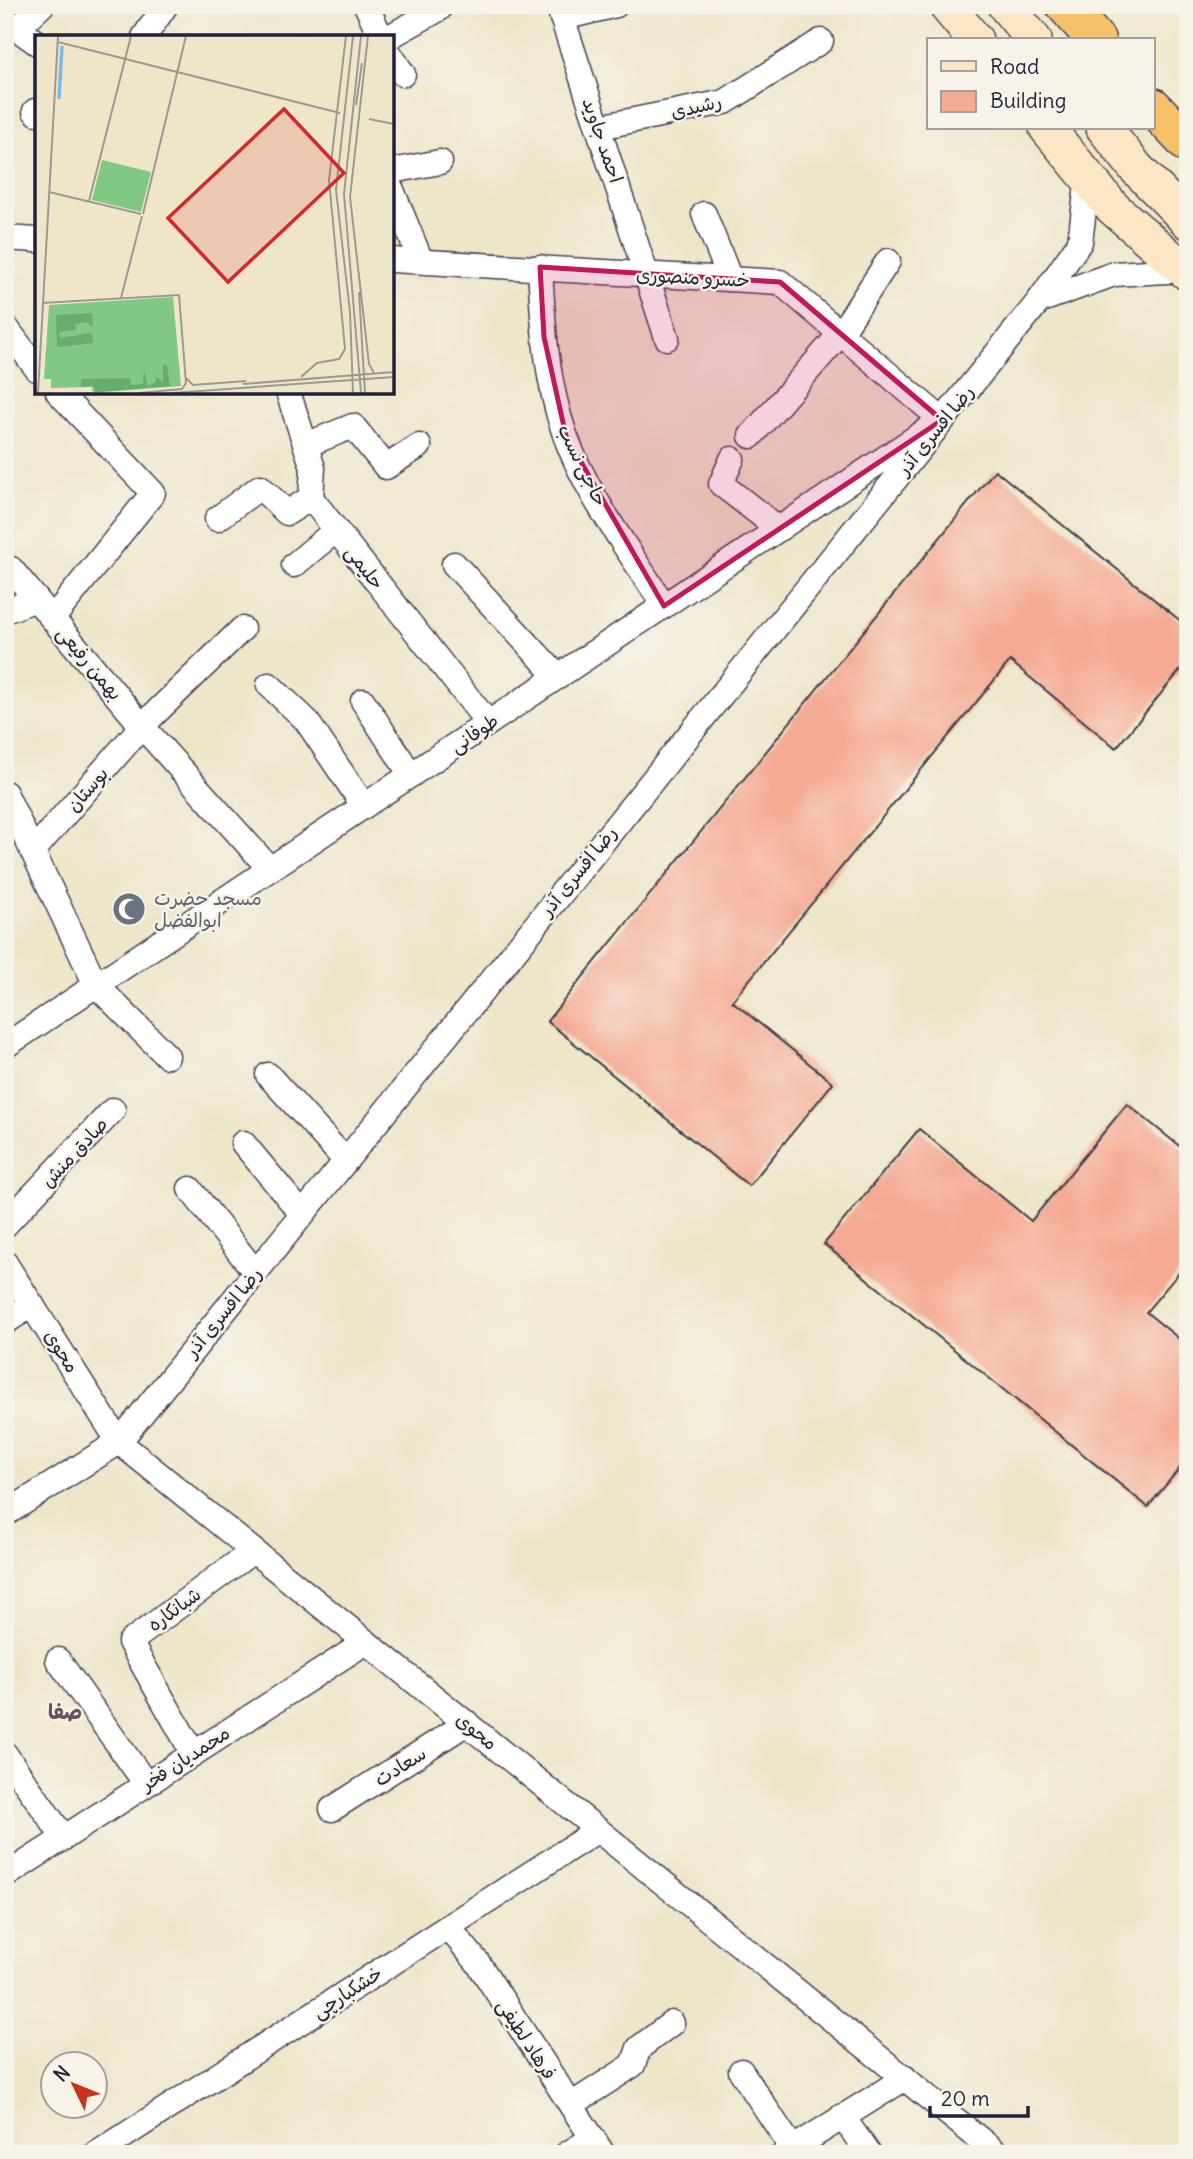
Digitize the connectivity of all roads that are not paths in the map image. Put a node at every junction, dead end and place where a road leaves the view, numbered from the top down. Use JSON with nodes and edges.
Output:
{"nodes":[{"id":1,"x":42,"y":5,"type":"edge"},
{"id":2,"x":166,"y":5,"type":"edge"},
{"id":3,"x":366,"y":5,"type":"edge"},
{"id":4,"x":616,"y":5,"type":"edge"},
{"id":5,"x":946,"y":5,"type":"edge"},
{"id":6,"x":1005,"y":5,"type":"edge"},
{"id":7,"x":1065,"y":5,"type":"edge"},
{"id":8,"x":439,"y":9,"type":"dead end"},
{"id":9,"x":560,"y":12,"type":"edge"},
{"id":10,"x":20,"y":30,"type":"edge"},
{"id":11,"x":146,"y":35,"type":"edge"},
{"id":12,"x":380,"y":35,"type":"edge"},
{"id":13,"x":393,"y":35,"type":"edge"},
{"id":14,"x":973,"y":38,"type":"edge"},
{"id":15,"x":1032,"y":38,"type":"edge"},
{"id":16,"x":1094,"y":38,"type":"edge"},
{"id":17,"x":821,"y":41,"type":"dead end"},
{"id":18,"x":1154,"y":108,"type":"edge"},
{"id":19,"x":599,"y":127,"type":"junction"},
{"id":20,"x":1049,"y":130,"type":"edge"},
{"id":21,"x":1106,"y":130,"type":"edge"},
{"id":22,"x":1188,"y":144,"type":"edge"},
{"id":23,"x":440,"y":162,"type":"dead end"},
{"id":24,"x":394,"y":171,"type":"edge"},
{"id":25,"x":1088,"y":177,"type":"junction"},
{"id":26,"x":394,"y":195,"type":"edge"},
{"id":27,"x":704,"y":214,"type":"dead end"},
{"id":28,"x":1188,"y":221,"type":"edge"},
{"id":29,"x":5,"y":238,"type":"edge"},
{"id":30,"x":35,"y":240,"type":"edge"},
{"id":31,"x":394,"y":260,"type":"edge"},
{"id":32,"x":421,"y":261,"type":"junction"},
{"id":33,"x":888,"y":261,"type":"dead end"},
{"id":34,"x":540,"y":267,"type":"junction"},
{"id":35,"x":1186,"y":272,"type":"edge"},
{"id":36,"x":649,"y":274,"type":"junction"},
{"id":37,"x":730,"y":279,"type":"junction"},
{"id":38,"x":1039,"y":300,"type":"junction"},
{"id":39,"x":5,"y":326,"type":"edge"},
{"id":40,"x":841,"y":333,"type":"junction"},
{"id":41,"x":667,"y":338,"type":"dead end"},
{"id":42,"x":35,"y":366,"type":"edge"},
{"id":43,"x":60,"y":394,"type":"edge"},
{"id":44,"x":289,"y":394,"type":"edge"},
{"id":45,"x":942,"y":420,"type":"junction"},
{"id":46,"x":751,"y":436,"type":"dead end"},
{"id":47,"x":306,"y":445,"type":"junction"},
{"id":48,"x":419,"y":446,"type":"dead end"},
{"id":49,"x":732,"y":459,"type":"dead end"},
{"id":50,"x":311,"y":498,"type":"junction"},
{"id":51,"x":217,"y":519,"type":"dead end"},
{"id":52,"x":779,"y":529,"type":"junction"},
{"id":53,"x":336,"y":530,"type":"junction"},
{"id":54,"x":454,"y":564,"type":"dead end"},
{"id":55,"x":294,"y":565,"type":"dead end"},
{"id":56,"x":11,"y":569,"type":"dead end"},
{"id":57,"x":36,"y":599,"type":"junction"},
{"id":58,"x":664,"y":606,"type":"junction"},
{"id":59,"x":5,"y":611,"type":"edge"},
{"id":60,"x":53,"y":618,"type":"junction"},
{"id":61,"x":242,"y":629,"type":"dead end"},
{"id":62,"x":558,"y":677,"type":"junction"},
{"id":63,"x":269,"y":685,"type":"dead end"},
{"id":64,"x":363,"y":701,"type":"dead end"},
{"id":65,"x":488,"y":723,"type":"junction"},
{"id":66,"x":142,"y":726,"type":"junction"},
{"id":67,"x":411,"y":775,"type":"junction"},
{"id":68,"x":5,"y":793,"type":"edge"},
{"id":69,"x":364,"y":806,"type":"junction"},
{"id":70,"x":12,"y":830,"type":"edge"},
{"id":71,"x":33,"y":852,"type":"junction"},
{"id":72,"x":270,"y":869,"type":"junction"},
{"id":73,"x":96,"y":985,"type":"junction"},
{"id":74,"x":5,"y":1046,"type":"edge"},
{"id":75,"x":167,"y":1056,"type":"dead end"},
{"id":76,"x":268,"y":1075,"type":"dead end"},
{"id":77,"x":113,"y":1110,"type":"dead end"},
{"id":78,"x":243,"y":1143,"type":"dead end"},
{"id":79,"x":345,"y":1160,"type":"junction"},
{"id":80,"x":190,"y":1189,"type":"dead end"},
{"id":81,"x":302,"y":1214,"type":"junction"},
{"id":82,"x":5,"y":1225,"type":"edge"},
{"id":83,"x":5,"y":1263,"type":"edge"},
{"id":84,"x":255,"y":1272,"type":"junction"},
{"id":85,"x":32,"y":1305,"type":"junction"},
{"id":86,"x":5,"y":1322,"type":"edge"},
{"id":87,"x":119,"y":1442,"type":"junction"},
{"id":88,"x":5,"y":1514,"type":"edge"},
{"id":89,"x":253,"y":1550,"type":"junction"},
{"id":90,"x":366,"y":1642,"type":"junction"},
{"id":91,"x":58,"y":1660,"type":"dead end"},
{"id":92,"x":467,"y":1723,"type":"junction"},
{"id":93,"x":193,"y":1753,"type":"junction"},
{"id":94,"x":5,"y":1754,"type":"edge"},
{"id":95,"x":146,"y":1784,"type":"junction"},
{"id":96,"x":332,"y":1809,"type":"dead end"},
{"id":97,"x":598,"y":1830,"type":"junction"},
{"id":98,"x":64,"y":1838,"type":"junction"},
{"id":99,"x":5,"y":1876,"type":"edge"},
{"id":100,"x":448,"y":1927,"type":"junction"},
{"id":101,"x":673,"y":2023,"type":"dead end"},
{"id":102,"x":741,"y":2071,"type":"dead end"},
{"id":103,"x":905,"y":2078,"type":"junction"},
{"id":104,"x":571,"y":2105,"type":"junction"},
{"id":105,"x":842,"y":2116,"type":"junction"},
{"id":106,"x":598,"y":2146,"type":"edge"},
{"id":107,"x":788,"y":2151,"type":"edge"},
{"id":108,"x":96,"y":2154,"type":"edge"},
{"id":109,"x":567,"y":2154,"type":"edge"},
{"id":110,"x":869,"y":2154,"type":"edge"},
{"id":111,"x":998,"y":2154,"type":"edge"}],
"edges":[{"from":1,"to":10,"type":"street"},
{"from":2,"to":11,"type":"street"},
{"from":3,"to":12,"type":"street"},
{"from":4,"to":9,"type":"street"},
{"from":5,"to":14,"type":"main road"},
{"from":6,"to":15,"type":"main road"},
{"from":7,"to":16,"type":"highway"},
{"from":8,"to":13,"type":"street"},
{"from":9,"to":19,"type":"street","name":"احمد جاوید"},
{"from":17,"to":19,"type":"street","name":"رشیدی"},
{"from":18,"to":22,"type":"highway"},
{"from":19,"to":36,"type":"street","name":"احمد جاوید"},
{"from":20,"to":25,"type":"main road"},
{"from":21,"to":28,"type":"main road"},
{"from":23,"to":24,"type":"street"},
{"from":25,"to":35,"type":"main road"},
{"from":25,"to":38,"type":"street","name":"رضا افسری آذر"},
{"from":26,"to":32,"type":"street"},
{"from":27,"to":37,"type":"street"},
{"from":29,"to":30,"type":"street"},
{"from":31,"to":32,"type":"street","name":"خسرو منصوری"},
{"from":32,"to":34,"type":"street","name":"خسرو منصوری"},
{"from":33,"to":40,"type":"street"},
{"from":34,"to":36,"type":"street","name":"خسرو منصوری"},
{"from":34,"to":58,"type":"street","name":"حاجی نسب"},
{"from":35,"to":38,"type":"street"},
{"from":36,"to":37,"type":"street","name":"خسرو منصوری"},
{"from":36,"to":41,"type":"street","name":"احمد جاوید"},
{"from":37,"to":40,"type":"street","name":"خسرو منصوری"},
{"from":38,"to":45,"type":"street","name":"رضا افسری آذر"},
{"from":39,"to":42,"type":"street"},
{"from":40,"to":45,"type":"street","name":"خسرو منصوری"},
{"from":40,"to":46,"type":"street"},
{"from":43,"to":60,"type":"street","name":"بهمن رفیعی"},
{"from":44,"to":47,"type":"street"},
{"from":45,"to":52,"type":"street","name":"طوفانی"},
{"from":45,"to":79,"type":"street","name":"رضا افسری آذر"},
{"from":47,"to":48,"type":"street"},
{"from":47,"to":50,"type":"street"},
{"from":49,"to":52,"type":"street"},
{"from":50,"to":51,"type":"street"},
{"from":50,"to":53,"type":"street","name":"حلیمی"},
{"from":52,"to":58,"type":"street","name":"طوفانی"},
{"from":53,"to":55,"type":"street"},
{"from":53,"to":65,"type":"street","name":"حلیمی"},
{"from":54,"to":62,"type":"street"},
{"from":56,"to":57,"type":"street"},
{"from":57,"to":59,"type":"street"},
{"from":57,"to":60,"type":"street"},
{"from":58,"to":62,"type":"street","name":"طوفانی"},
{"from":60,"to":66,"type":"street","name":"بهمن رفیعی"},
{"from":61,"to":66,"type":"street","name":"بوستان"},
{"from":62,"to":65,"type":"street","name":"طوفانی"},
{"from":63,"to":69,"type":"street"},
{"from":64,"to":67,"type":"street"},
{"from":65,"to":67,"type":"street","name":"طوفانی"},
{"from":66,"to":71,"type":"street","name":"بوستان"},
{"from":66,"to":72,"type":"street","name":"بهمن رفیعی"},
{"from":67,"to":69,"type":"street","name":"طوفانی"},
{"from":68,"to":70,"type":"street"},
{"from":69,"to":72,"type":"street","name":"طوفانی"},
{"from":70,"to":71,"type":"street"},
{"from":71,"to":73,"type":"street"},
{"from":72,"to":73,"type":"street","name":"طوفانی"},
{"from":73,"to":74,"type":"street","name":"طوفانی"},
{"from":73,"to":75,"type":"street"},
{"from":76,"to":79,"type":"street"},
{"from":77,"to":82,"type":"street","name":"صادق منش"},
{"from":78,"to":81,"type":"street"},
{"from":79,"to":81,"type":"street","name":"رضا افسری آذر"},
{"from":80,"to":84,"type":"street"},
{"from":81,"to":84,"type":"street","name":"رضا افسری آذر"},
{"from":83,"to":85,"type":"street","name":"محوی"},
{"from":84,"to":87,"type":"street","name":"رضا افسری آذر"},
{"from":85,"to":86,"type":"street"},
{"from":85,"to":87,"type":"street","name":"محوی"},
{"from":87,"to":88,"type":"street","name":"رضا افسری آذر"},
{"from":87,"to":89,"type":"street","name":"محوی"},
{"from":89,"to":90,"type":"street","name":"محوی"},
{"from":89,"to":93,"type":"street","name":"شبانکاره"},
{"from":90,"to":92,"type":"street","name":"محوی"},
{"from":90,"to":93,"type":"street","name":"محمدیان فخر"},
{"from":91,"to":95,"type":"street"},
{"from":92,"to":96,"type":"street","name":"سعادت"},
{"from":92,"to":97,"type":"street","name":"محوی"},
{"from":93,"to":95,"type":"street","name":"محمدیان فخر"},
{"from":94,"to":98,"type":"street"},
{"from":95,"to":98,"type":"street","name":"محمدیان فخر"},
{"from":97,"to":100,"type":"street","name":"خشکبارچی"},
{"from":97,"to":103,"type":"street","name":"محوی"},
{"from":98,"to":99,"type":"street","name":"محمدیان فخر"},
{"from":100,"to":104,"type":"street","name":"فرهاد لطیفی"},
{"from":100,"to":108,"type":"street","name":"خشکبارچی"},
{"from":101,"to":104,"type":"street"},
{"from":102,"to":107,"type":"street"},
{"from":103,"to":105,"type":"street"},
{"from":103,"to":111,"type":"street","name":"محوی"},
{"from":104,"to":106,"type":"street","name":"فرهاد لطیفی"},
{"from":105,"to":107,"type":"street"},
{"from":105,"to":110,"type":"street"},
{"from":106,"to":109,"type":"street"}]}
